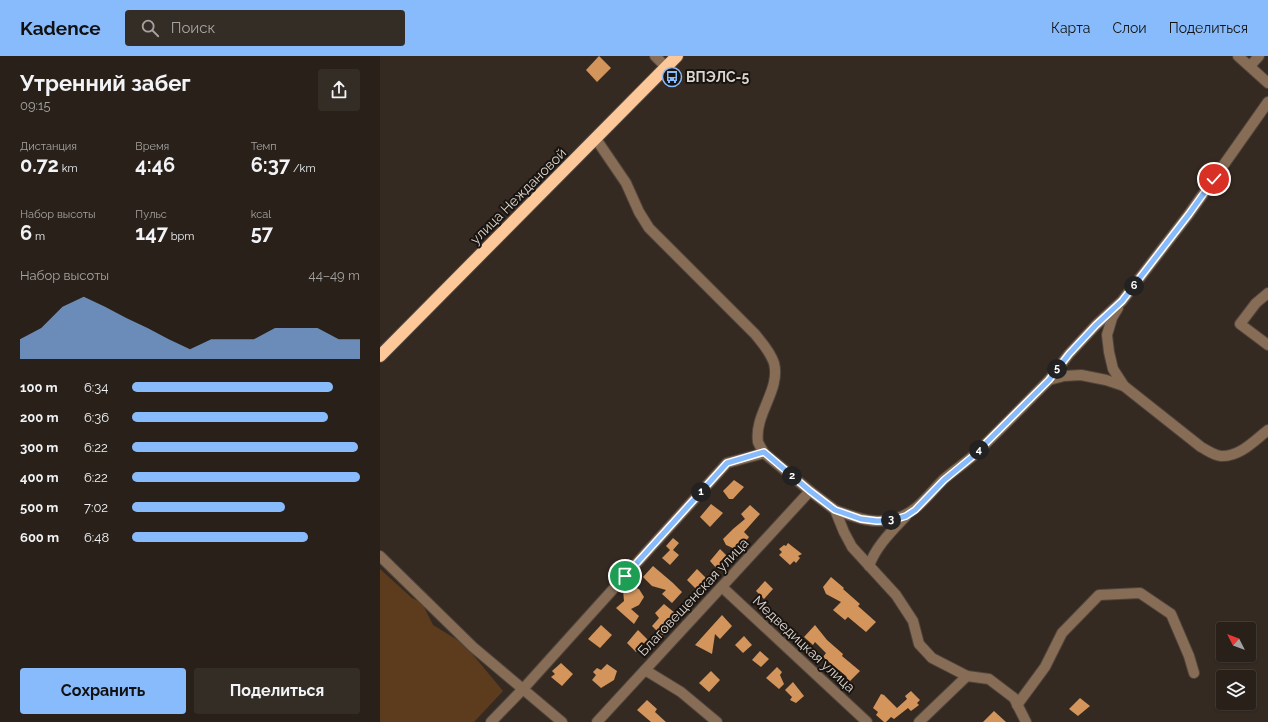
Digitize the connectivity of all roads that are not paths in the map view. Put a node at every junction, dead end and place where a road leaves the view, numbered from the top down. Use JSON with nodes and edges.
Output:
{"nodes":[{"id":1,"x":655,"y":56,"type":"edge"},
{"id":2,"x":677,"y":56,"type":"edge"},
{"id":3,"x":1238,"y":56,"type":"edge"},
{"id":4,"x":1259,"y":56,"type":"edge"},
{"id":5,"x":1250,"y":66,"type":"junction"},
{"id":6,"x":666,"y":67,"type":"junction"},
{"id":7,"x":1268,"y":83,"type":"edge"},
{"id":8,"x":1268,"y":102,"type":"edge"},
{"id":9,"x":596,"y":139,"type":"junction"},
{"id":10,"x":1268,"y":293,"type":"edge"},
{"id":11,"x":1122,"y":301,"type":"junction"},
{"id":12,"x":1268,"y":345,"type":"edge"},
{"id":13,"x":380,"y":356,"type":"edge"},
{"id":14,"x":1049,"y":380,"type":"junction"},
{"id":15,"x":1124,"y":386,"type":"junction"},
{"id":16,"x":1268,"y":430,"type":"edge"},
{"id":17,"x":764,"y":452,"type":"junction"},
{"id":18,"x":810,"y":491,"type":"junction"},
{"id":19,"x":835,"y":510,"type":"junction"},
{"id":20,"x":906,"y":516,"type":"junction"},
{"id":21,"x":877,"y":521,"type":"junction"},
{"id":22,"x":886,"y":538,"type":"junction"},
{"id":23,"x":380,"y":556,"type":"edge"},
{"id":24,"x":869,"y":566,"type":"junction"},
{"id":25,"x":722,"y":587,"type":"junction"},
{"id":26,"x":645,"y":670,"type":"junction"},
{"id":27,"x":1194,"y":673,"type":"dead end"},
{"id":28,"x":967,"y":676,"type":"junction"},
{"id":29,"x":523,"y":689,"type":"junction"},
{"id":30,"x":1017,"y":705,"type":"junction"},
{"id":31,"x":491,"y":722,"type":"edge"},
{"id":32,"x":562,"y":722,"type":"edge"},
{"id":33,"x":597,"y":722,"type":"edge"},
{"id":34,"x":717,"y":722,"type":"edge"},
{"id":35,"x":867,"y":722,"type":"edge"},
{"id":36,"x":919,"y":722,"type":"edge"},
{"id":37,"x":1026,"y":722,"type":"edge"}],
"edges":[{"from":1,"to":6,"type":"street"},
{"from":2,"to":6,"type":"highway","name":"улица Неждановой"},
{"from":3,"to":5,"type":"street"},
{"from":4,"to":5,"type":"street"},
{"from":5,"to":7,"type":"street"},
{"from":6,"to":9,"type":"highway","name":"улица Неждановой"},
{"from":8,"to":11,"type":"street"},
{"from":9,"to":13,"type":"highway","name":"улица Неждановой"},
{"from":9,"to":17,"type":"street"},
{"from":10,"to":12,"type":"street"},
{"from":11,"to":14,"type":"street"},
{"from":11,"to":15,"type":"street"},
{"from":14,"to":15,"type":"street"},
{"from":14,"to":20,"type":"street"},
{"from":15,"to":16,"type":"street"},
{"from":17,"to":18,"type":"street"},
{"from":17,"to":29,"type":"street"},
{"from":18,"to":19,"type":"street"},
{"from":18,"to":25,"type":"street","name":"Благовещенская улица"},
{"from":19,"to":21,"type":"street"},
{"from":19,"to":24,"type":"street"},
{"from":20,"to":21,"type":"street"},
{"from":20,"to":22,"type":"street"},
{"from":21,"to":22,"type":"street"},
{"from":22,"to":24,"type":"street"},
{"from":23,"to":29,"type":"street"},
{"from":24,"to":28,"type":"street"},
{"from":25,"to":26,"type":"street","name":"Благовещенская улица"},
{"from":25,"to":35,"type":"street","name":"Медведицкая улица"},
{"from":26,"to":33,"type":"street","name":"Благовещенская улица"},
{"from":26,"to":34,"type":"street"},
{"from":27,"to":30,"type":"street"},
{"from":28,"to":30,"type":"street"},
{"from":28,"to":36,"type":"street"},
{"from":29,"to":31,"type":"street"},
{"from":29,"to":32,"type":"street"},
{"from":30,"to":37,"type":"street"}]}
